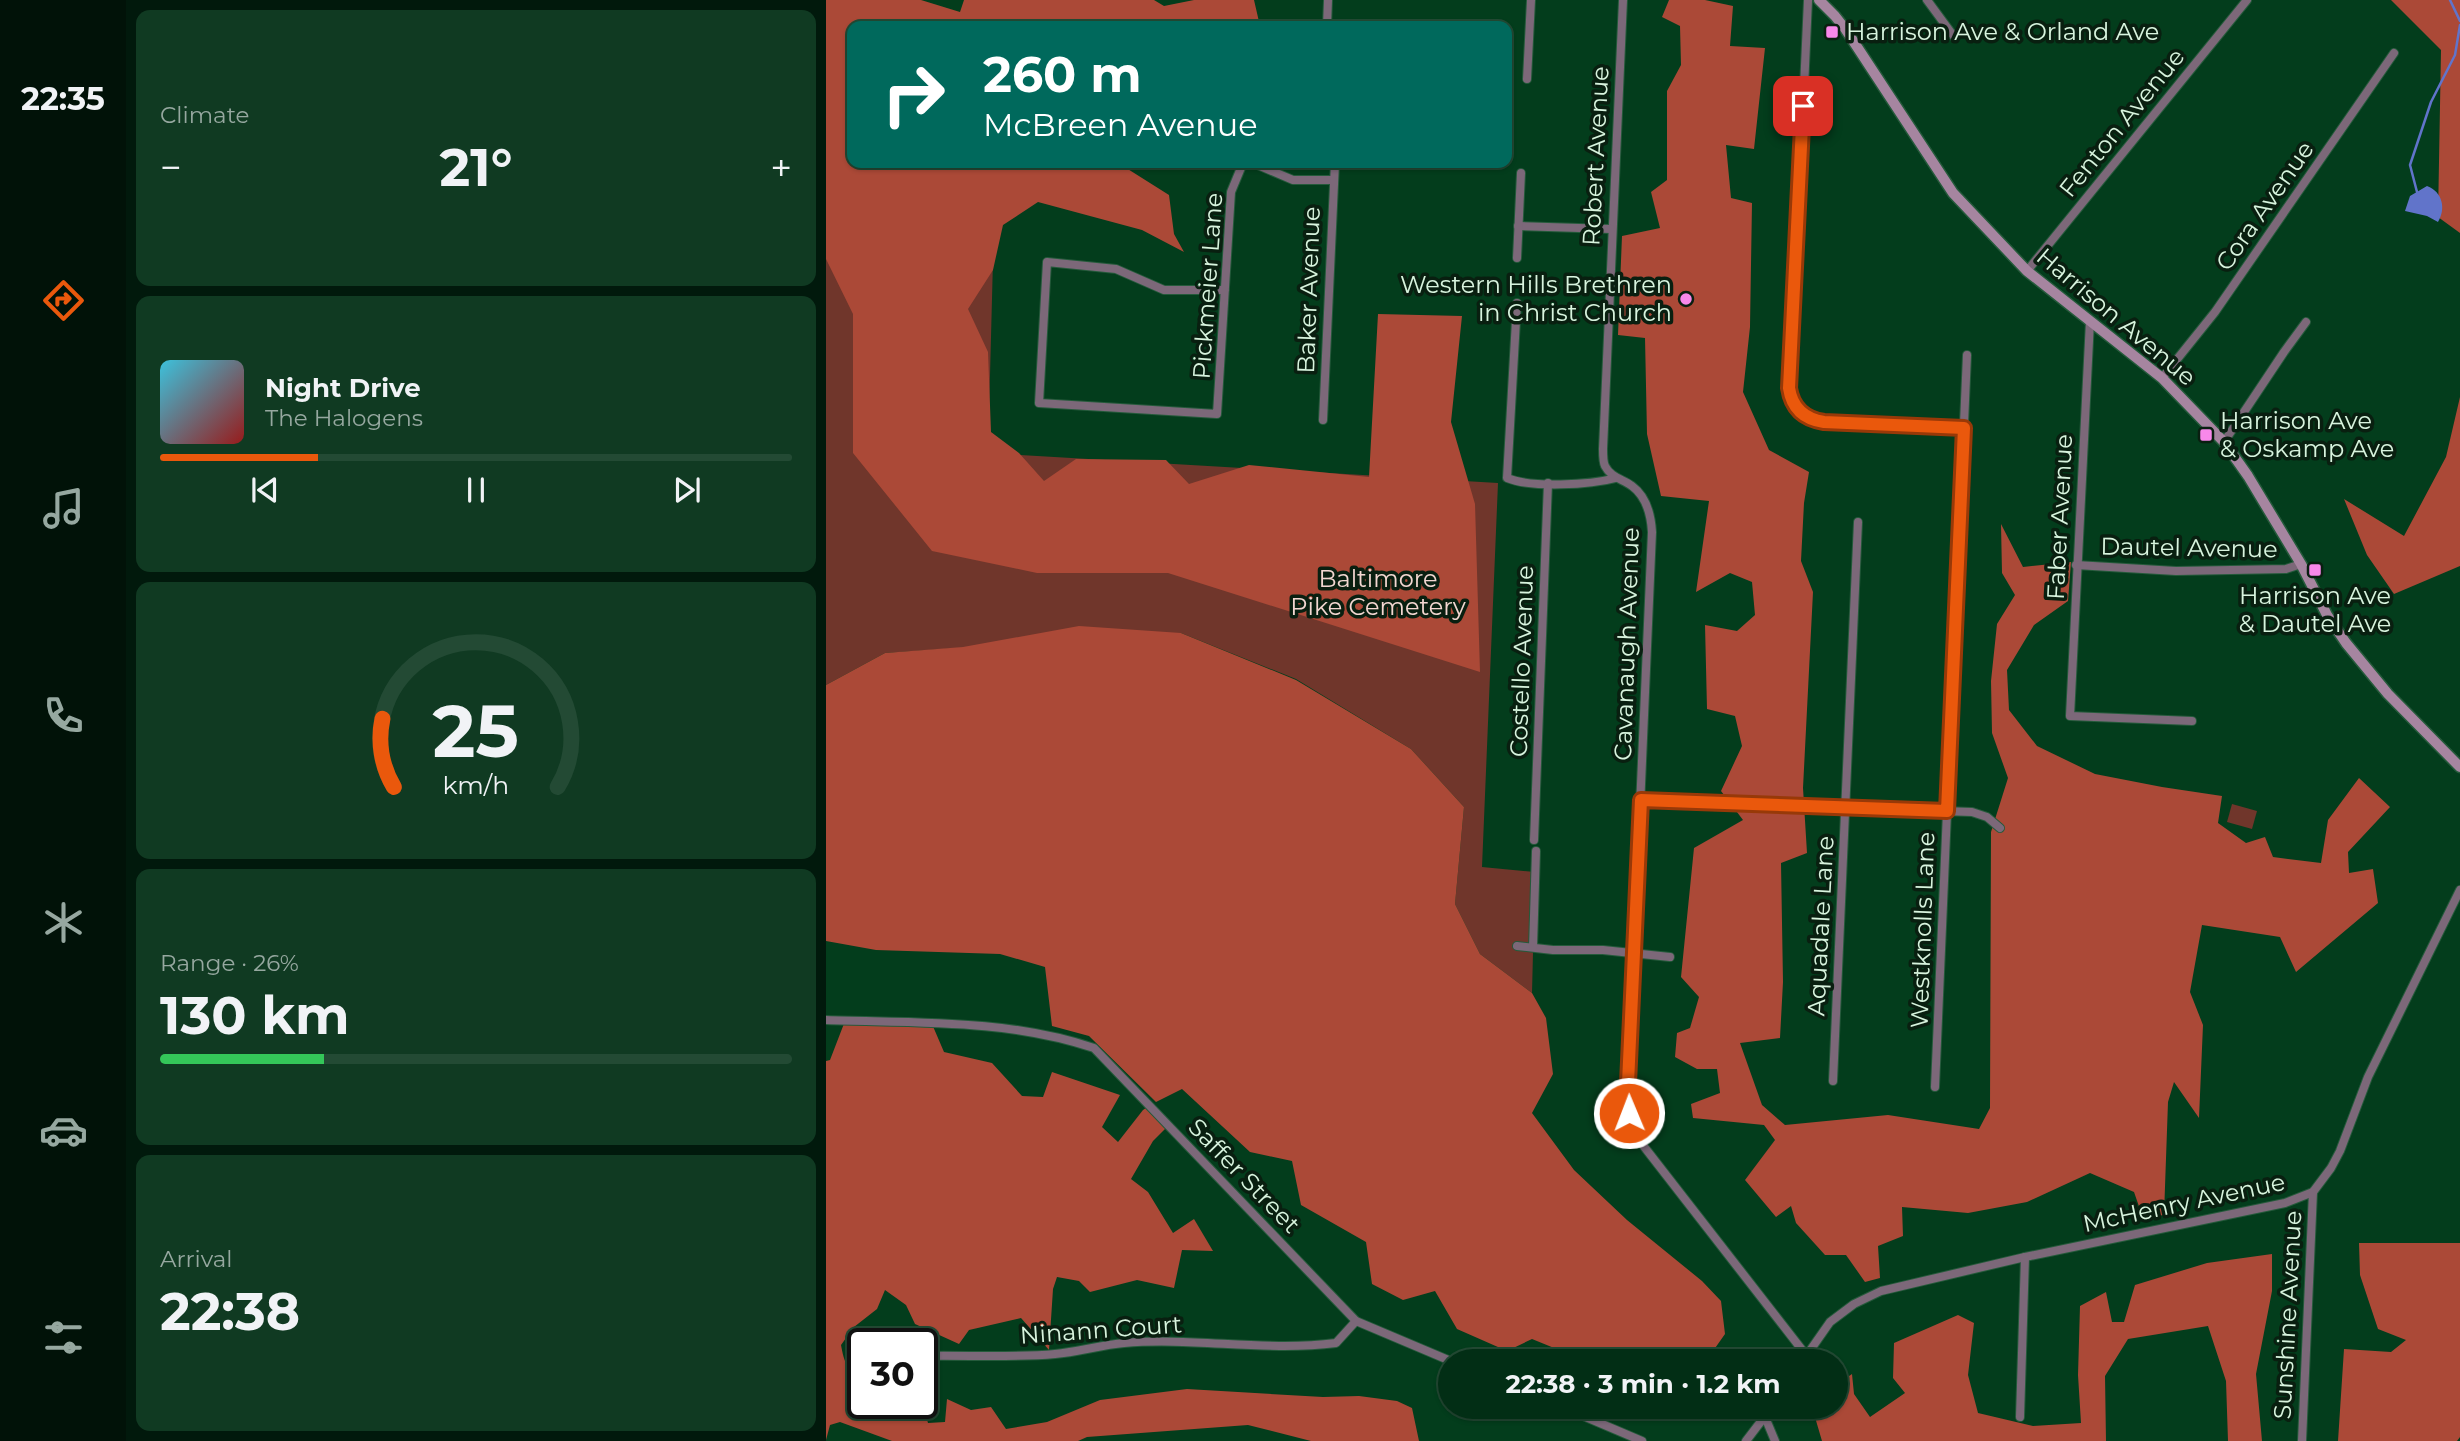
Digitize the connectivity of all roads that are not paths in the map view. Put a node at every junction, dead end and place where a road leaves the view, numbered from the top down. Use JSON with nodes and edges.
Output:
{"nodes":[{"id":1,"x":1328,"y":0,"type":"edge"},
{"id":2,"x":1531,"y":0,"type":"edge"},
{"id":3,"x":1623,"y":0,"type":"edge"},
{"id":4,"x":1808,"y":0,"type":"edge"},
{"id":5,"x":1927,"y":0,"type":"edge"},
{"id":6,"x":2247,"y":0,"type":"edge"},
{"id":7,"x":1824,"y":2,"type":"edge"},
{"id":8,"x":1327,"y":21,"type":"edge"},
{"id":9,"x":1955,"y":38,"type":"dead end"},
{"id":10,"x":2394,"y":53,"type":"dead end"},
{"id":11,"x":1527,"y":79,"type":"dead end"},
{"id":12,"x":1241,"y":168,"type":"edge"},
{"id":13,"x":1265,"y":168,"type":"edge"},
{"id":14,"x":1334,"y":168,"type":"edge"},
{"id":15,"x":1521,"y":173,"type":"dead end"},
{"id":16,"x":1333,"y":180,"type":"junction"},
{"id":17,"x":1518,"y":226,"type":"junction"},
{"id":18,"x":1611,"y":229,"type":"junction"},
{"id":19,"x":1517,"y":258,"type":"dead end"},
{"id":20,"x":2027,"y":271,"type":"junction"},
{"id":21,"x":1224,"y":290,"type":"junction"},
{"id":22,"x":1517,"y":303,"type":"dead end"},
{"id":23,"x":2090,"y":321,"type":"junction"},
{"id":24,"x":2306,"y":322,"type":"dead end"},
{"id":25,"x":1967,"y":355,"type":"dead end"},
{"id":26,"x":2162,"y":378,"type":"junction"},
{"id":27,"x":1323,"y":419,"type":"dead end"},
{"id":28,"x":1964,"y":428,"type":"junction"},
{"id":29,"x":2224,"y":442,"type":"junction"},
{"id":30,"x":1616,"y":478,"type":"junction"},
{"id":31,"x":1548,"y":483,"type":"junction"},
{"id":32,"x":1858,"y":522,"type":"dead end"},
{"id":33,"x":2301,"y":564,"type":"junction"},
{"id":34,"x":2076,"y":565,"type":"junction"},
{"id":35,"x":2192,"y":721,"type":"dead end"},
{"id":36,"x":2460,"y":767,"type":"edge"},
{"id":37,"x":1641,"y":800,"type":"junction"},
{"id":38,"x":1845,"y":806,"type":"junction"},
{"id":39,"x":1947,"y":811,"type":"junction"},
{"id":40,"x":2000,"y":828,"type":"dead end"},
{"id":41,"x":1534,"y":840,"type":"dead end"},
{"id":42,"x":1536,"y":850,"type":"dead end"},
{"id":43,"x":2460,"y":890,"type":"edge"},
{"id":44,"x":1517,"y":946,"type":"dead end"},
{"id":45,"x":1533,"y":947,"type":"junction"},
{"id":46,"x":1634,"y":954,"type":"junction"},
{"id":47,"x":1670,"y":957,"type":"dead end"},
{"id":48,"x":826,"y":1020,"type":"edge"},
{"id":49,"x":1833,"y":1080,"type":"dead end"},
{"id":50,"x":1936,"y":1087,"type":"dead end"},
{"id":51,"x":2313,"y":1192,"type":"junction"},
{"id":52,"x":2025,"y":1257,"type":"junction"},
{"id":53,"x":1356,"y":1321,"type":"junction"},
{"id":54,"x":1797,"y":1349,"type":"edge"},
{"id":55,"x":1810,"y":1349,"type":"edge"},
{"id":56,"x":1438,"y":1355,"type":"edge"},
{"id":57,"x":938,"y":1356,"type":"edge"},
{"id":58,"x":2020,"y":1417,"type":"dead end"},
{"id":59,"x":1590,"y":1419,"type":"edge"},
{"id":60,"x":1763,"y":1419,"type":"edge"},
{"id":61,"x":1766,"y":1419,"type":"edge"},
{"id":62,"x":1642,"y":1441,"type":"edge"},
{"id":63,"x":1746,"y":1441,"type":"edge"},
{"id":64,"x":1775,"y":1441,"type":"edge"},
{"id":65,"x":2302,"y":1441,"type":"edge"}],
"edges":[{"from":1,"to":8,"type":"street"},
{"from":2,"to":11,"type":"street"},
{"from":3,"to":18,"type":"street","name":"Robert Avenue"},
{"from":4,"to":28,"type":"street"},
{"from":5,"to":9,"type":"street"},
{"from":6,"to":20,"type":"street","name":"Fenton Avenue"},
{"from":7,"to":20,"type":"main road","name":"Harrison Avenue"},
{"from":10,"to":26,"type":"street","name":"Cora Avenue"},
{"from":12,"to":21,"type":"street","name":"Pickmeier Lane"},
{"from":13,"to":16,"type":"street"},
{"from":14,"to":16,"type":"street","name":"Baker Avenue"},
{"from":15,"to":17,"type":"street"},
{"from":16,"to":27,"type":"street","name":"Baker Avenue"},
{"from":17,"to":18,"type":"street"},
{"from":17,"to":19,"type":"street"},
{"from":18,"to":30,"type":"street","name":"Robert Avenue"},
{"from":20,"to":23,"type":"main road","name":"Harrison Avenue"},
{"from":21,"to":21,"type":"street","name":"Pickmeier Lane"},
{"from":22,"to":31,"type":"street"},
{"from":23,"to":26,"type":"main road","name":"Harrison Avenue"},
{"from":23,"to":34,"type":"street","name":"Faber Avenue"},
{"from":24,"to":29,"type":"street"},
{"from":25,"to":28,"type":"street","name":"Westknolls Lane"},
{"from":26,"to":29,"type":"main road","name":"Harrison Avenue"},
{"from":28,"to":39,"type":"street","name":"Westknolls Lane"},
{"from":29,"to":33,"type":"main road","name":"Harrison Avenue"},
{"from":30,"to":31,"type":"street"},
{"from":30,"to":37,"type":"street","name":"Cavanaugh Avenue"},
{"from":31,"to":41,"type":"street","name":"Costello Avenue"},
{"from":32,"to":38,"type":"street","name":"Aquadale Lane"},
{"from":33,"to":34,"type":"street","name":"Dautel Avenue"},
{"from":33,"to":36,"type":"main road","name":"Harrison Avenue"},
{"from":34,"to":35,"type":"street","name":"Faber Avenue"},
{"from":37,"to":38,"type":"street"},
{"from":37,"to":46,"type":"street","name":"Cavanaugh Avenue"},
{"from":38,"to":39,"type":"street"},
{"from":38,"to":49,"type":"street","name":"Aquadale Lane"},
{"from":39,"to":40,"type":"street"},
{"from":39,"to":50,"type":"street","name":"Westknolls Lane"},
{"from":42,"to":45,"type":"street"},
{"from":43,"to":51,"type":"street","name":"McHenry Avenue"},
{"from":44,"to":45,"type":"street"},
{"from":45,"to":46,"type":"street"},
{"from":46,"to":47,"type":"street"},
{"from":46,"to":54,"type":"street","name":"Cavanaugh Avenue"},
{"from":48,"to":53,"type":"street","name":"Saffer Street"},
{"from":51,"to":52,"type":"street","name":"McHenry Avenue"},
{"from":51,"to":65,"type":"street","name":"Sunshine Avenue"},
{"from":52,"to":55,"type":"street","name":"McHenry Avenue"},
{"from":52,"to":58,"type":"street"},
{"from":53,"to":56,"type":"street","name":"Saffer Street"},
{"from":53,"to":57,"type":"street","name":"Ninann Court"},
{"from":59,"to":62,"type":"street"},
{"from":60,"to":63,"type":"street"},
{"from":61,"to":64,"type":"street"}]}
